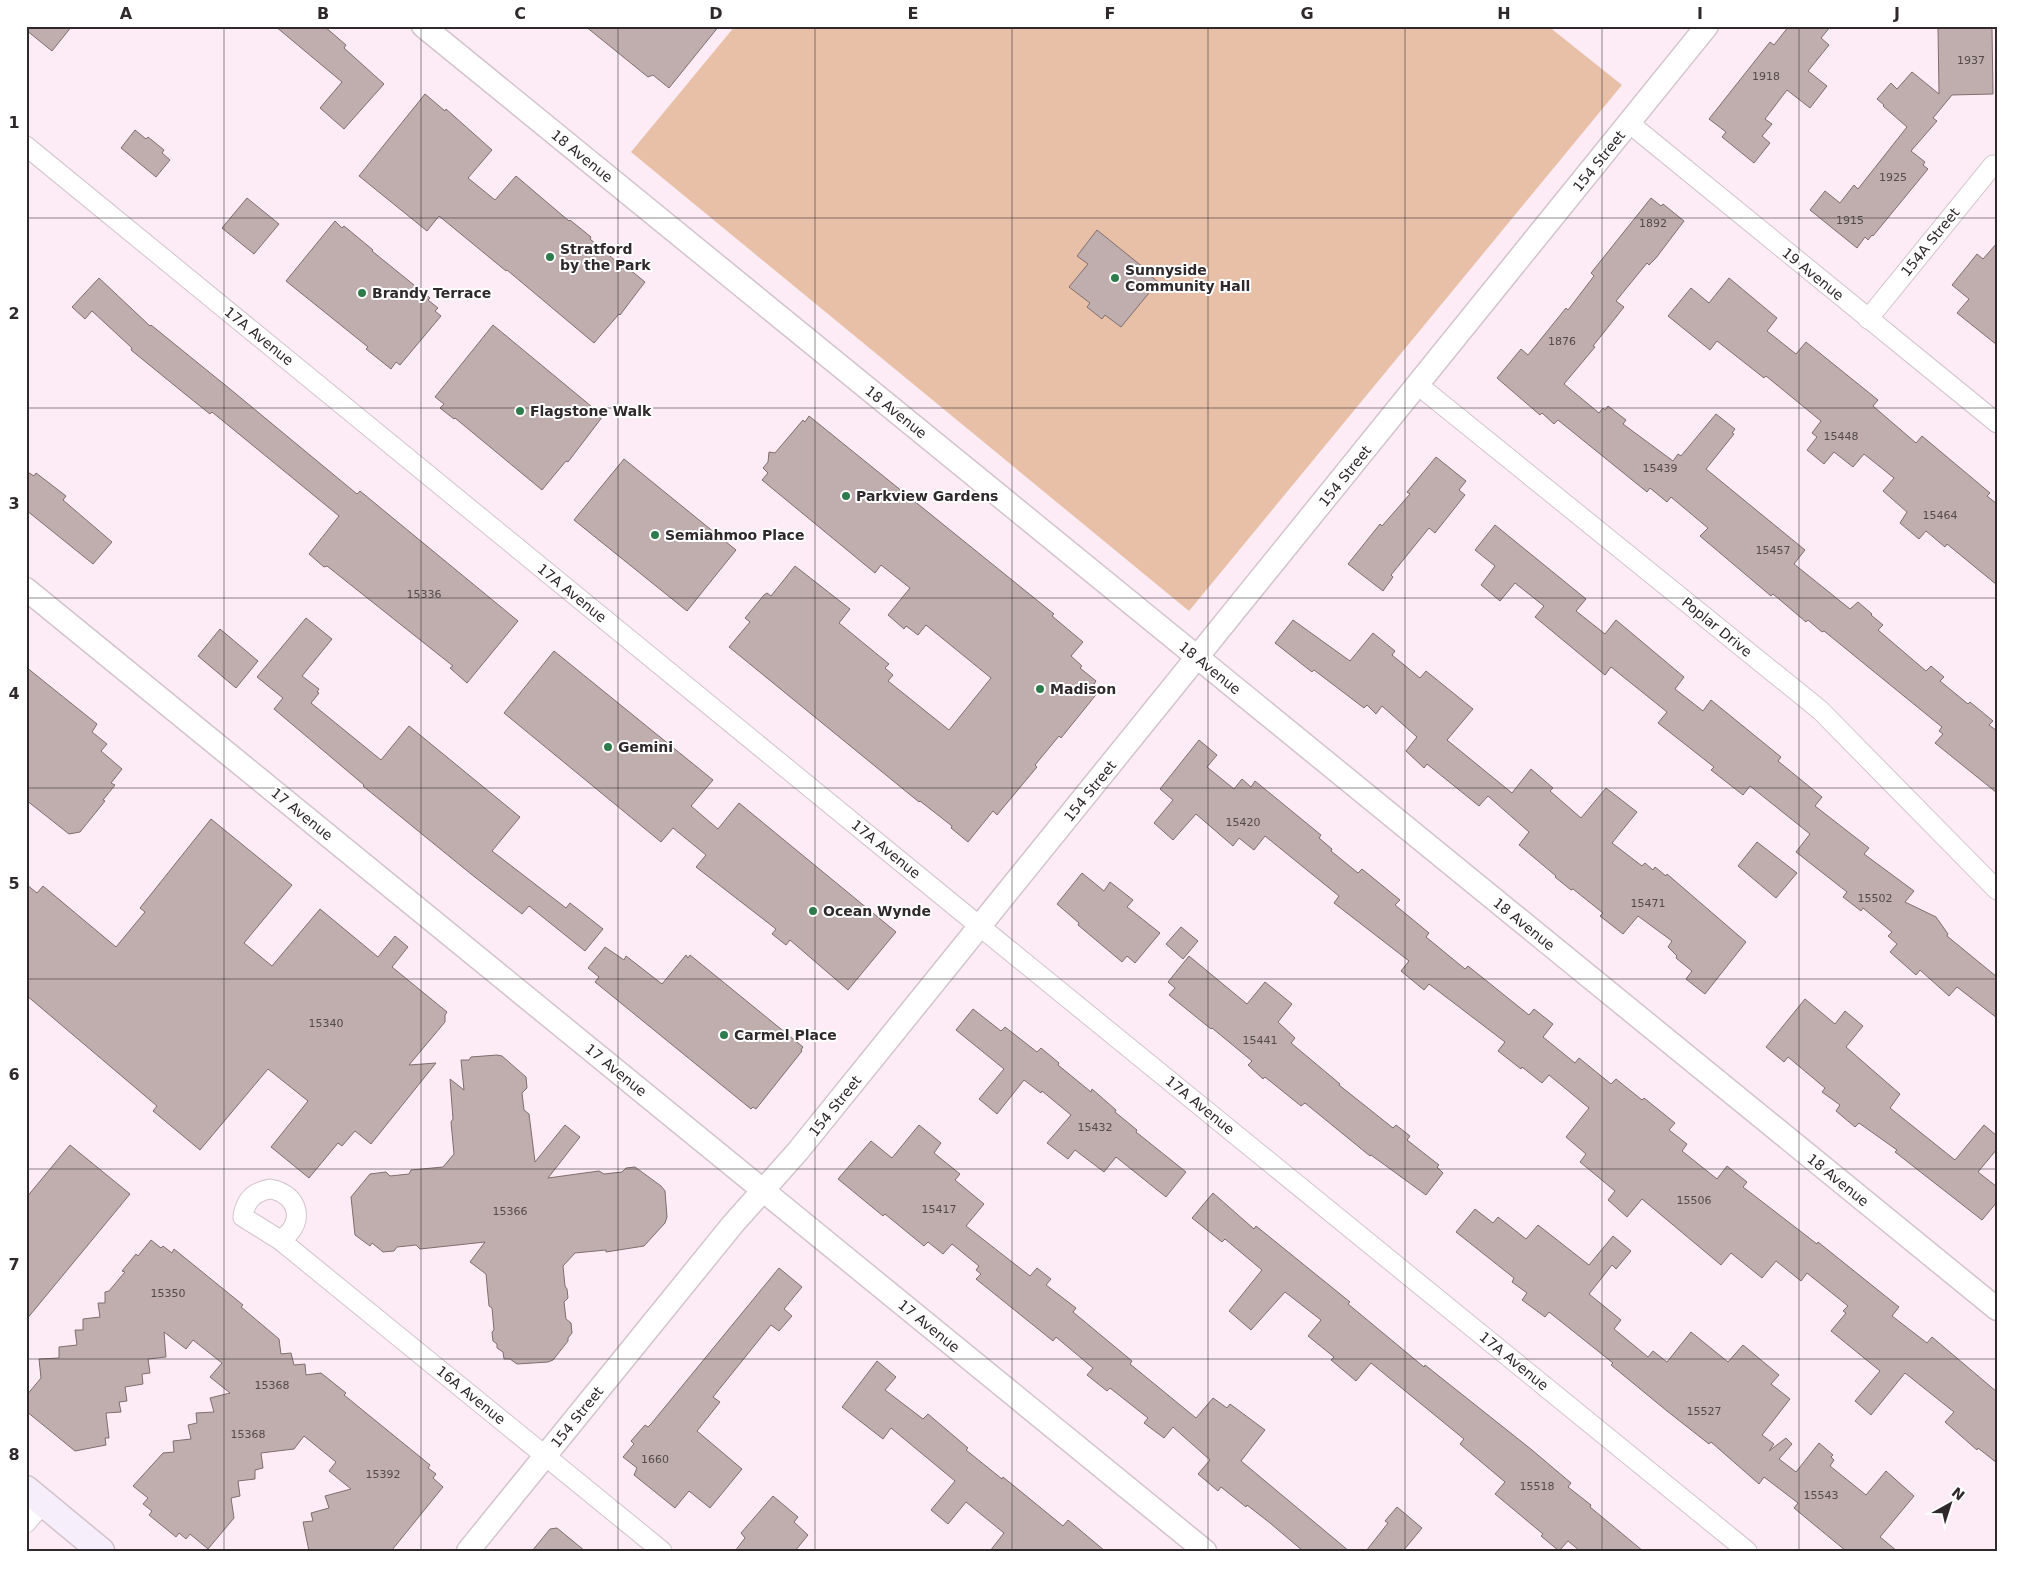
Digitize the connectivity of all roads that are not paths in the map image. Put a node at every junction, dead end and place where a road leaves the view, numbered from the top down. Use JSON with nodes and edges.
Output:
{"nodes":[{"id":1,"x":423,"y":26,"type":"edge"},
{"id":2,"x":1707,"y":26,"type":"edge"},
{"id":3,"x":1629,"y":123,"type":"junction"},
{"id":4,"x":26,"y":146,"type":"edge"},
{"id":5,"x":1993,"y":165,"type":"dead end"},
{"id":6,"x":1868,"y":319,"type":"junction"},
{"id":7,"x":1418,"y":385,"type":"junction"},
{"id":8,"x":1997,"y":424,"type":"edge"},
{"id":9,"x":26,"y":589,"type":"edge"},
{"id":10,"x":1197,"y":658,"type":"junction"},
{"id":11,"x":1997,"y":890,"type":"edge"},
{"id":12,"x":980,"y":926,"type":"junction"},
{"id":13,"x":763,"y":1190,"type":"junction"},
{"id":14,"x":280,"y":1240,"type":"dead end"},
{"id":15,"x":1997,"y":1309,"type":"edge"},
{"id":16,"x":545,"y":1456,"type":"junction"},
{"id":17,"x":34,"y":1496,"type":"edge"},
{"id":18,"x":26,"y":1524,"type":"edge"},
{"id":19,"x":101,"y":1551,"type":"edge"},
{"id":20,"x":468,"y":1551,"type":"edge"},
{"id":21,"x":662,"y":1551,"type":"edge"},
{"id":22,"x":1205,"y":1551,"type":"edge"},
{"id":23,"x":1747,"y":1551,"type":"edge"}],
"edges":[{"from":1,"to":10,"type":"street","name":"18 Avenue"},
{"from":2,"to":3,"type":"street","name":"154 Street"},
{"from":3,"to":6,"type":"street","name":"19 Avenue"},
{"from":3,"to":7,"type":"street","name":"154 Street"},
{"from":4,"to":12,"type":"street","name":"17A Avenue"},
{"from":5,"to":6,"type":"street","name":"154A Street"},
{"from":6,"to":8,"type":"street","name":"19 Avenue"},
{"from":7,"to":10,"type":"street","name":"154 Street"},
{"from":7,"to":11,"type":"street","name":"Poplar Drive"},
{"from":9,"to":13,"type":"street","name":"17 Avenue"},
{"from":10,"to":12,"type":"street","name":"154 Street"},
{"from":10,"to":15,"type":"street","name":"18 Avenue"},
{"from":12,"to":13,"type":"street","name":"154 Street"},
{"from":12,"to":23,"type":"street","name":"17A Avenue"},
{"from":13,"to":16,"type":"street","name":"154 Street"},
{"from":13,"to":22,"type":"street","name":"17 Avenue"},
{"from":14,"to":16,"type":"street","name":"16A Avenue"},
{"from":16,"to":20,"type":"street","name":"154 Street"},
{"from":16,"to":21,"type":"street","name":"16A Avenue"},
{"from":17,"to":18,"type":"street"},
{"from":17,"to":19,"type":"main road"}]}
